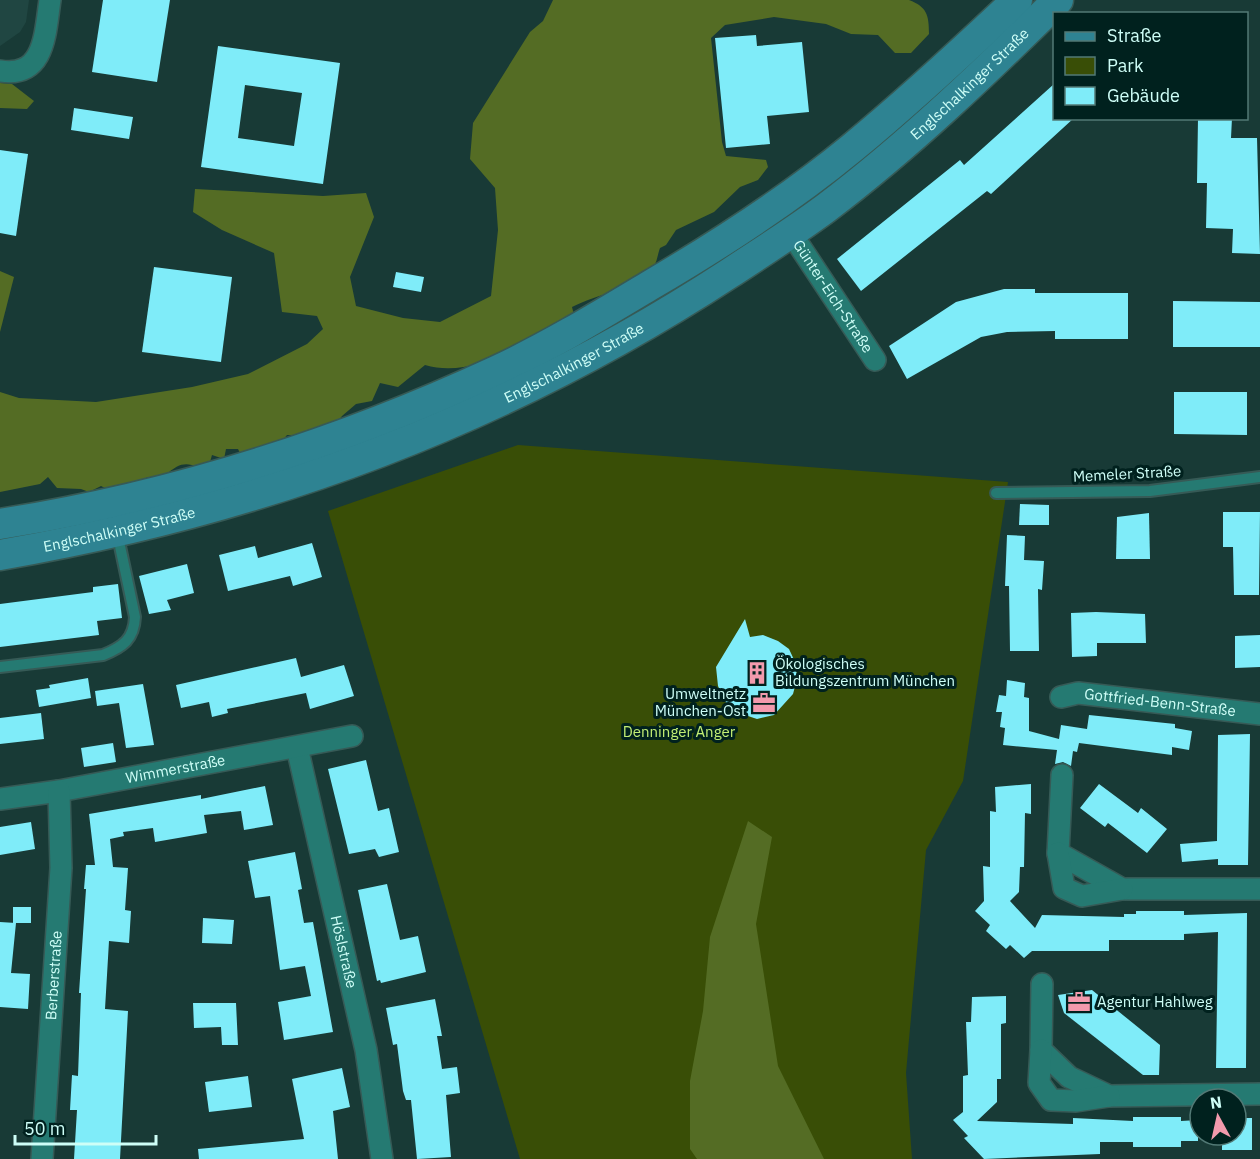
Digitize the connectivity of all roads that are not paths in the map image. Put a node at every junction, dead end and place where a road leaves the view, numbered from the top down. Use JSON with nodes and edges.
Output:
{"nodes":[{"id":1,"x":50,"y":0,"type":"edge"},
{"id":2,"x":1017,"y":0,"type":"edge"},
{"id":3,"x":1058,"y":0,"type":"edge"},
{"id":4,"x":0,"y":71,"type":"edge"},
{"id":5,"x":791,"y":233,"type":"junction"},
{"id":6,"x":875,"y":360,"type":"dead end"},
{"id":7,"x":1260,"y":477,"type":"edge"},
{"id":8,"x":996,"y":493,"type":"dead end"},
{"id":9,"x":0,"y":524,"type":"edge"},
{"id":10,"x":117,"y":532,"type":"junction"},
{"id":11,"x":0,"y":555,"type":"edge"},
{"id":12,"x":0,"y":668,"type":"edge"},
{"id":13,"x":1061,"y":697,"type":"dead end"},
{"id":14,"x":1260,"y":714,"type":"edge"},
{"id":15,"x":352,"y":736,"type":"dead end"},
{"id":16,"x":297,"y":747,"type":"junction"},
{"id":17,"x":1062,"y":775,"type":"dead end"},
{"id":18,"x":59,"y":792,"type":"junction"},
{"id":19,"x":0,"y":799,"type":"edge"},
{"id":20,"x":1260,"y":889,"type":"edge"},
{"id":21,"x":1042,"y":984,"type":"dead end"},
{"id":22,"x":1041,"y":1050,"type":"junction"},
{"id":23,"x":1260,"y":1094,"type":"edge"},
{"id":24,"x":1109,"y":1096,"type":"junction"},
{"id":25,"x":42,"y":1159,"type":"edge"},
{"id":26,"x":382,"y":1159,"type":"edge"}],
"edges":[{"from":1,"to":4,"type":"street"},
{"from":2,"to":9,"type":"main road","name":"Englschalkinger Straße"},
{"from":3,"to":5,"type":"main road","name":"Englschalkinger Straße"},
{"from":5,"to":6,"type":"street","name":"Günter-Eich-Straße"},
{"from":5,"to":10,"type":"main road","name":"Englschalkinger Straße"},
{"from":7,"to":8,"type":"lane","name":"Memeler Straße"},
{"from":10,"to":11,"type":"main road","name":"Englschalkinger Straße"},
{"from":10,"to":12,"type":"lane"},
{"from":13,"to":14,"type":"street","name":"Gottfried-Benn-Straße"},
{"from":15,"to":16,"type":"street","name":"Wimmerstraße"},
{"from":16,"to":18,"type":"street","name":"Wimmerstraße"},
{"from":16,"to":26,"type":"street","name":"Höslstraße"},
{"from":17,"to":20,"type":"street"},
{"from":18,"to":19,"type":"street","name":"Wimmerstraße"},
{"from":18,"to":25,"type":"street","name":"Berberstraße"},
{"from":21,"to":22,"type":"street"},
{"from":22,"to":24,"type":"street"},
{"from":22,"to":24,"type":"street"},
{"from":23,"to":24,"type":"street"}]}
